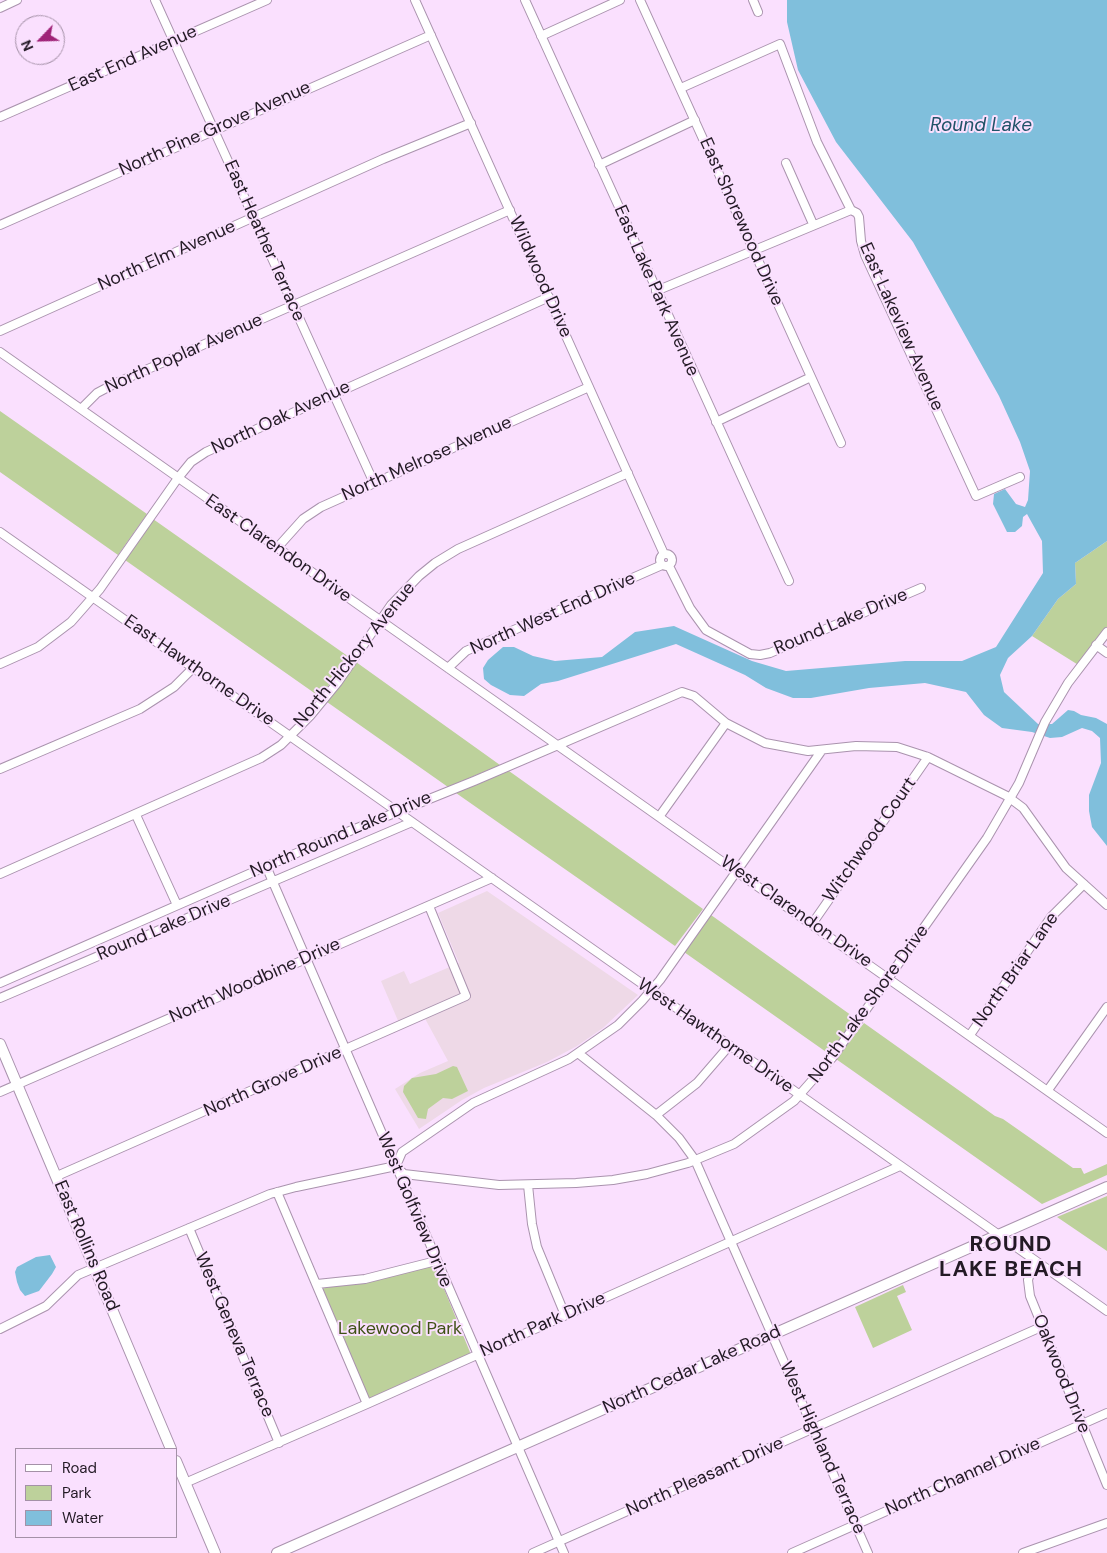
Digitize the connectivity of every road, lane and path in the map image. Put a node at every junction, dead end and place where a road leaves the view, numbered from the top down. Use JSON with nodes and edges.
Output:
{"nodes":[{"id":1,"x":18,"y":0,"type":"edge"},
{"id":2,"x":155,"y":0,"type":"edge"},
{"id":3,"x":267,"y":0,"type":"edge"},
{"id":4,"x":415,"y":0,"type":"edge"},
{"id":5,"x":525,"y":0,"type":"edge"},
{"id":6,"x":620,"y":0,"type":"edge"},
{"id":7,"x":640,"y":0,"type":"edge"},
{"id":8,"x":753,"y":0,"type":"edge"},
{"id":9,"x":0,"y":8,"type":"edge"},
{"id":10,"x":758,"y":12,"type":"dead end"},
{"id":11,"x":431,"y":35,"type":"junction"},
{"id":12,"x":541,"y":36,"type":"junction"},
{"id":13,"x":174,"y":41,"type":"junction"},
{"id":14,"x":681,"y":88,"type":"junction"},
{"id":15,"x":0,"y":117,"type":"edge"},
{"id":16,"x":695,"y":120,"type":"junction"},
{"id":17,"x":471,"y":123,"type":"junction"},
{"id":18,"x":214,"y":130,"type":"junction"},
{"id":19,"x":786,"y":163,"type":"dead end"},
{"id":20,"x":599,"y":165,"type":"junction"},
{"id":21,"x":510,"y":210,"type":"junction"},
{"id":22,"x":851,"y":210,"type":"junction"},
{"id":23,"x":254,"y":218,"type":"junction"},
{"id":24,"x":814,"y":224,"type":"junction"},
{"id":25,"x":0,"y":225,"type":"edge"},
{"id":26,"x":754,"y":250,"type":"junction"},
{"id":27,"x":656,"y":292,"type":"junction"},
{"id":28,"x":549,"y":297,"type":"junction"},
{"id":29,"x":294,"y":306,"type":"junction"},
{"id":30,"x":0,"y":331,"type":"edge"},
{"id":31,"x":0,"y":352,"type":"edge"},
{"id":32,"x":811,"y":377,"type":"junction"},
{"id":33,"x":589,"y":387,"type":"junction"},
{"id":34,"x":333,"y":393,"type":"junction"},
{"id":35,"x":82,"y":409,"type":"junction"},
{"id":36,"x":716,"y":422,"type":"junction"},
{"id":37,"x":840,"y":444,"type":"dead end"},
{"id":38,"x":628,"y":473,"type":"junction"},
{"id":39,"x":1020,"y":477,"type":"dead end"},
{"id":40,"x":178,"y":478,"type":"junction"},
{"id":41,"x":373,"y":482,"type":"junction"},
{"id":42,"x":0,"y":532,"type":"edge"},
{"id":43,"x":277,"y":548,"type":"junction"},
{"id":44,"x":665,"y":565,"type":"junction"},
{"id":45,"x":788,"y":581,"type":"dead end"},
{"id":46,"x":921,"y":588,"type":"dead end"},
{"id":47,"x":93,"y":597,"type":"junction"},
{"id":48,"x":380,"y":621,"type":"junction"},
{"id":49,"x":1107,"y":632,"type":"edge"},
{"id":50,"x":1096,"y":645,"type":"junction"},
{"id":51,"x":1107,"y":653,"type":"edge"},
{"id":52,"x":760,"y":655,"type":"joint"},
{"id":53,"x":0,"y":664,"type":"edge"},
{"id":54,"x":193,"y":668,"type":"junction"},
{"id":55,"x":448,"y":668,"type":"junction"},
{"id":56,"x":726,"y":722,"type":"junction"},
{"id":57,"x":290,"y":736,"type":"junction"},
{"id":58,"x":557,"y":745,"type":"junction"},
{"id":59,"x":822,"y":750,"type":"junction"},
{"id":60,"x":928,"y":757,"type":"junction"},
{"id":61,"x":0,"y":769,"type":"edge"},
{"id":62,"x":1011,"y":799,"type":"junction"},
{"id":63,"x":397,"y":811,"type":"junction"},
{"id":64,"x":136,"y":815,"type":"junction"},
{"id":65,"x":659,"y":816,"type":"junction"},
{"id":66,"x":412,"y":822,"type":"junction"},
{"id":67,"x":266,"y":866,"type":"junction"},
{"id":68,"x":736,"y":870,"type":"junction"},
{"id":69,"x":0,"y":874,"type":"edge"},
{"id":70,"x":492,"y":878,"type":"junction"},
{"id":71,"x":273,"y":881,"type":"junction"},
{"id":72,"x":1084,"y":884,"type":"junction"},
{"id":73,"x":177,"y":905,"type":"junction"},
{"id":74,"x":1107,"y":905,"type":"edge"},
{"id":75,"x":429,"y":906,"type":"junction"},
{"id":76,"x":812,"y":924,"type":"junction"},
{"id":77,"x":306,"y":958,"type":"junction"},
{"id":78,"x":889,"y":978,"type":"junction"},
{"id":79,"x":0,"y":983,"type":"edge"},
{"id":80,"x":651,"y":991,"type":"junction"},
{"id":81,"x":0,"y":998,"type":"edge"},
{"id":82,"x":1107,"y":1007,"type":"edge"},
{"id":83,"x":970,"y":1035,"type":"junction"},
{"id":84,"x":0,"y":1044,"type":"edge"},
{"id":85,"x":729,"y":1046,"type":"junction"},
{"id":86,"x":346,"y":1050,"type":"junction"},
{"id":87,"x":578,"y":1053,"type":"junction"},
{"id":88,"x":18,"y":1084,"type":"junction"},
{"id":89,"x":1048,"y":1090,"type":"junction"},
{"id":90,"x":0,"y":1092,"type":"edge"},
{"id":91,"x":799,"y":1095,"type":"junction"},
{"id":92,"x":656,"y":1115,"type":"junction"},
{"id":93,"x":1107,"y":1133,"type":"edge"},
{"id":94,"x":695,"y":1160,"type":"junction"},
{"id":95,"x":396,"y":1166,"type":"junction"},
{"id":96,"x":900,"y":1166,"type":"junction"},
{"id":97,"x":56,"y":1176,"type":"junction"},
{"id":98,"x":528,"y":1184,"type":"junction"},
{"id":99,"x":1107,"y":1187,"type":"edge"},
{"id":100,"x":277,"y":1192,"type":"junction"},
{"id":101,"x":189,"y":1228,"type":"junction"},
{"id":102,"x":998,"y":1236,"type":"junction"},
{"id":103,"x":731,"y":1241,"type":"junction"},
{"id":104,"x":1034,"y":1260,"type":"junction"},
{"id":105,"x":436,"y":1261,"type":"junction"},
{"id":106,"x":96,"y":1268,"type":"junction"},
{"id":107,"x":317,"y":1284,"type":"junction"},
{"id":108,"x":1107,"y":1311,"type":"edge"},
{"id":109,"x":565,"y":1315,"type":"junction"},
{"id":110,"x":1041,"y":1327,"type":"junction"},
{"id":111,"x":0,"y":1329,"type":"edge"},
{"id":112,"x":772,"y":1335,"type":"junction"},
{"id":113,"x":477,"y":1355,"type":"junction"},
{"id":114,"x":367,"y":1404,"type":"junction"},
{"id":115,"x":1107,"y":1413,"type":"edge"},
{"id":116,"x":1082,"y":1424,"type":"junction"},
{"id":117,"x":814,"y":1428,"type":"junction"},
{"id":118,"x":279,"y":1443,"type":"junction"},
{"id":119,"x":518,"y":1447,"type":"junction"},
{"id":120,"x":171,"y":1448,"type":"edge"},
{"id":121,"x":178,"y":1466,"type":"edge"},
{"id":122,"x":185,"y":1483,"type":"junction"},
{"id":123,"x":1107,"y":1485,"type":"edge"},
{"id":124,"x":1107,"y":1523,"type":"edge"},
{"id":125,"x":856,"y":1524,"type":"junction"},
{"id":126,"x":559,"y":1542,"type":"junction"},
{"id":127,"x":215,"y":1553,"type":"edge"},
{"id":128,"x":277,"y":1553,"type":"edge"},
{"id":129,"x":534,"y":1553,"type":"edge"},
{"id":130,"x":564,"y":1553,"type":"edge"},
{"id":131,"x":792,"y":1553,"type":"edge"},
{"id":132,"x":868,"y":1553,"type":"edge"},
{"id":133,"x":1023,"y":1553,"type":"edge"}],
"edges":[{"from":1,"to":9,"type":"street"},
{"from":2,"to":13,"type":"street","name":"East Heather Terrace"},
{"from":3,"to":13,"type":"street","name":"East End Avenue"},
{"from":4,"to":11,"type":"street","name":"Wildwood Drive"},
{"from":5,"to":12,"type":"street","name":"East Lake Park Avenue"},
{"from":6,"to":12,"type":"street"},
{"from":7,"to":14,"type":"street","name":"East Shorewood Drive"},
{"from":8,"to":10,"type":"street"},
{"from":11,"to":17,"type":"street","name":"Wildwood Drive"},
{"from":11,"to":18,"type":"street","name":"North Pine Grove Avenue"},
{"from":12,"to":20,"type":"street","name":"East Lake Park Avenue"},
{"from":13,"to":15,"type":"street","name":"East End Avenue"},
{"from":13,"to":18,"type":"street","name":"East Heather Terrace"},
{"from":14,"to":16,"type":"street","name":"East Shorewood Drive"},
{"from":14,"to":22,"type":"street","name":"East Lakeview Avenue"},
{"from":16,"to":20,"type":"street"},
{"from":16,"to":26,"type":"street","name":"East Shorewood Drive"},
{"from":17,"to":21,"type":"street","name":"Wildwood Drive"},
{"from":17,"to":23,"type":"street","name":"North Elm Avenue"},
{"from":18,"to":23,"type":"street","name":"East Heather Terrace"},
{"from":18,"to":25,"type":"street","name":"North Pine Grove Avenue"},
{"from":19,"to":24,"type":"street"},
{"from":20,"to":27,"type":"street","name":"East Lake Park Avenue"},
{"from":21,"to":28,"type":"street","name":"Wildwood Drive"},
{"from":21,"to":29,"type":"street","name":"North Poplar Avenue"},
{"from":22,"to":24,"type":"street"},
{"from":22,"to":39,"type":"street","name":"East Lakeview Avenue"},
{"from":23,"to":29,"type":"street","name":"East Heather Terrace"},
{"from":23,"to":30,"type":"street","name":"North Elm Avenue"},
{"from":24,"to":26,"type":"street"},
{"from":26,"to":27,"type":"street"},
{"from":26,"to":32,"type":"street","name":"East Shorewood Drive"},
{"from":27,"to":36,"type":"street","name":"East Lake Park Avenue"},
{"from":28,"to":33,"type":"street","name":"Wildwood Drive"},
{"from":28,"to":34,"type":"street","name":"North Oak Avenue"},
{"from":29,"to":34,"type":"street","name":"East Heather Terrace"},
{"from":29,"to":35,"type":"street","name":"North Poplar Avenue"},
{"from":31,"to":35,"type":"street","name":"East Clarendon Drive"},
{"from":32,"to":36,"type":"street"},
{"from":32,"to":37,"type":"street","name":"East Shorewood Drive"},
{"from":33,"to":38,"type":"street","name":"Wildwood Drive"},
{"from":33,"to":41,"type":"street","name":"North Melrose Avenue"},
{"from":34,"to":40,"type":"street","name":"North Oak Avenue"},
{"from":34,"to":41,"type":"street","name":"East Heather Terrace"},
{"from":35,"to":40,"type":"street","name":"East Clarendon Drive"},
{"from":36,"to":45,"type":"street","name":"East Lake Park Avenue"},
{"from":38,"to":44,"type":"street","name":"Wildwood Drive"},
{"from":38,"to":48,"type":"street","name":"North Hickory Avenue"},
{"from":40,"to":43,"type":"street","name":"East Clarendon Drive"},
{"from":40,"to":47,"type":"street","name":"North Oak Avenue"},
{"from":41,"to":43,"type":"street","name":"North Melrose Avenue"},
{"from":42,"to":47,"type":"street","name":"East Hawthorne Drive"},
{"from":43,"to":48,"type":"street","name":"East Clarendon Drive"},
{"from":44,"to":52,"type":"street","name":"Wildwood Drive"},
{"from":44,"to":55,"type":"street","name":"North West End Drive"},
{"from":46,"to":52,"type":"street","name":"Round Lake Drive"},
{"from":47,"to":53,"type":"street","name":"North Oak Avenue"},
{"from":47,"to":54,"type":"street","name":"East Hawthorne Drive"},
{"from":48,"to":55,"type":"street","name":"East Clarendon Drive"},
{"from":48,"to":57,"type":"street","name":"North Hickory Avenue"},
{"from":49,"to":50,"type":"street","name":"North Lake Shore Drive"},
{"from":50,"to":51,"type":"street"},
{"from":50,"to":62,"type":"street","name":"North Lake Shore Drive"},
{"from":54,"to":57,"type":"street","name":"East Hawthorne Drive"},
{"from":54,"to":61,"type":"street"},
{"from":55,"to":58,"type":"street","name":"East Clarendon Drive"},
{"from":56,"to":58,"type":"street","name":"North Round Lake Drive"},
{"from":56,"to":59,"type":"street"},
{"from":56,"to":65,"type":"street"},
{"from":57,"to":63,"type":"street","name":"East Hawthorne Drive"},
{"from":57,"to":64,"type":"street","name":"North Hickory Avenue"},
{"from":58,"to":63,"type":"street","name":"North Round Lake Drive"},
{"from":58,"to":65,"type":"street","name":"West Clarendon Drive"},
{"from":59,"to":60,"type":"street"},
{"from":59,"to":68,"type":"street"},
{"from":60,"to":62,"type":"street"},
{"from":60,"to":76,"type":"street","name":"Witchwood Court"},
{"from":62,"to":72,"type":"street"},
{"from":62,"to":78,"type":"street","name":"North Lake Shore Drive"},
{"from":63,"to":66,"type":"street","name":"West Hawthorne Drive"},
{"from":63,"to":67,"type":"street","name":"North Round Lake Drive"},
{"from":64,"to":69,"type":"street","name":"North Hickory Avenue"},
{"from":64,"to":73,"type":"street"},
{"from":65,"to":68,"type":"street","name":"West Clarendon Drive"},
{"from":66,"to":70,"type":"street","name":"West Hawthorne Drive"},
{"from":66,"to":71,"type":"street","name":"Round Lake Drive"},
{"from":67,"to":71,"type":"street","name":"West Golfview Drive"},
{"from":67,"to":73,"type":"street","name":"North Round Lake Drive"},
{"from":68,"to":76,"type":"street","name":"West Clarendon Drive"},
{"from":68,"to":80,"type":"street"},
{"from":70,"to":75,"type":"street","name":"North Woodbine Drive"},
{"from":70,"to":80,"type":"street","name":"West Hawthorne Drive"},
{"from":71,"to":77,"type":"street","name":"West Golfview Drive"},
{"from":71,"to":81,"type":"street","name":"Round Lake Drive"},
{"from":72,"to":74,"type":"street"},
{"from":72,"to":83,"type":"street","name":"North Briar Lane"},
{"from":73,"to":79,"type":"street","name":"North Round Lake Drive"},
{"from":75,"to":77,"type":"street","name":"North Woodbine Drive"},
{"from":75,"to":86,"type":"street","name":"North Grove Drive"},
{"from":76,"to":78,"type":"street","name":"West Clarendon Drive"},
{"from":77,"to":86,"type":"street","name":"West Golfview Drive"},
{"from":77,"to":88,"type":"street","name":"North Woodbine Drive"},
{"from":78,"to":83,"type":"street","name":"West Clarendon Drive"},
{"from":78,"to":91,"type":"street","name":"North Lake Shore Drive"},
{"from":80,"to":85,"type":"street","name":"West Hawthorne Drive"},
{"from":80,"to":87,"type":"street"},
{"from":82,"to":89,"type":"street"},
{"from":83,"to":89,"type":"street","name":"West Clarendon Drive"},
{"from":84,"to":88,"type":"main road","name":"East Rollins Road"},
{"from":85,"to":91,"type":"street","name":"West Hawthorne Drive"},
{"from":85,"to":92,"type":"street"},
{"from":86,"to":95,"type":"street","name":"West Golfview Drive"},
{"from":86,"to":97,"type":"street","name":"North Grove Drive"},
{"from":87,"to":92,"type":"street","name":"West Highland Terrace"},
{"from":87,"to":95,"type":"street"},
{"from":88,"to":90,"type":"street","name":"North Woodbine Drive"},
{"from":88,"to":97,"type":"main road","name":"East Rollins Road"},
{"from":89,"to":93,"type":"street","name":"West Clarendon Drive"},
{"from":91,"to":94,"type":"street","name":"North Lake Shore Drive"},
{"from":91,"to":96,"type":"street","name":"West Hawthorne Drive"},
{"from":92,"to":94,"type":"street","name":"West Highland Terrace"},
{"from":94,"to":98,"type":"street","name":"North Lake Shore Drive"},
{"from":94,"to":103,"type":"street","name":"West Highland Terrace"},
{"from":95,"to":98,"type":"street","name":"North Lake Shore Drive"},
{"from":95,"to":100,"type":"street"},
{"from":95,"to":105,"type":"street","name":"West Golfview Drive"},
{"from":96,"to":102,"type":"street","name":"West Hawthorne Drive"},
{"from":96,"to":103,"type":"street","name":"North Park Drive"},
{"from":97,"to":106,"type":"main road","name":"East Rollins Road"},
{"from":98,"to":109,"type":"street"},
{"from":99,"to":102,"type":"main road","name":"North Cedar Lake Road"},
{"from":100,"to":101,"type":"street"},
{"from":100,"to":107,"type":"street"},
{"from":101,"to":106,"type":"street"},
{"from":101,"to":118,"type":"street","name":"West Geneva Terrace"},
{"from":102,"to":104,"type":"street","name":"West Hawthorne Drive"},
{"from":102,"to":112,"type":"main road","name":"North Cedar Lake Road"},
{"from":103,"to":109,"type":"street","name":"North Park Drive"},
{"from":103,"to":112,"type":"street","name":"West Highland Terrace"},
{"from":104,"to":108,"type":"street","name":"West Hawthorne Drive"},
{"from":104,"to":110,"type":"street","name":"Oakwood Drive"},
{"from":105,"to":107,"type":"street"},
{"from":105,"to":113,"type":"street","name":"West Golfview Drive"},
{"from":106,"to":111,"type":"street"},
{"from":106,"to":120,"type":"main road","name":"East Rollins Road"},
{"from":107,"to":114,"type":"street"},
{"from":109,"to":113,"type":"street","name":"North Park Drive"},
{"from":110,"to":116,"type":"street","name":"Oakwood Drive"},
{"from":110,"to":117,"type":"street","name":"North Pleasant Drive"},
{"from":112,"to":117,"type":"street","name":"West Highland Terrace"},
{"from":112,"to":119,"type":"main road","name":"North Cedar Lake Road"},
{"from":113,"to":114,"type":"street","name":"North Park Drive"},
{"from":113,"to":119,"type":"street","name":"West Golfview Drive"},
{"from":114,"to":118,"type":"street","name":"North Park Drive"},
{"from":115,"to":116,"type":"street","name":"North Channel Drive"},
{"from":116,"to":123,"type":"street","name":"Oakwood Drive"},
{"from":116,"to":125,"type":"street","name":"North Channel Drive"},
{"from":117,"to":125,"type":"street","name":"West Highland Terrace"},
{"from":117,"to":126,"type":"street","name":"North Pleasant Drive"},
{"from":118,"to":122,"type":"street","name":"North Park Drive"},
{"from":119,"to":126,"type":"street","name":"West Golfview Drive"},
{"from":119,"to":128,"type":"main road","name":"North Cedar Lake Road"},
{"from":121,"to":122,"type":"main road"},
{"from":122,"to":127,"type":"main road"},
{"from":124,"to":133,"type":"street"},
{"from":125,"to":131,"type":"street","name":"North Channel Drive"},
{"from":125,"to":132,"type":"street","name":"West Highland Terrace"},
{"from":126,"to":129,"type":"street","name":"North Pleasant Drive"},
{"from":126,"to":130,"type":"street","name":"West Golfview Drive"}]}
